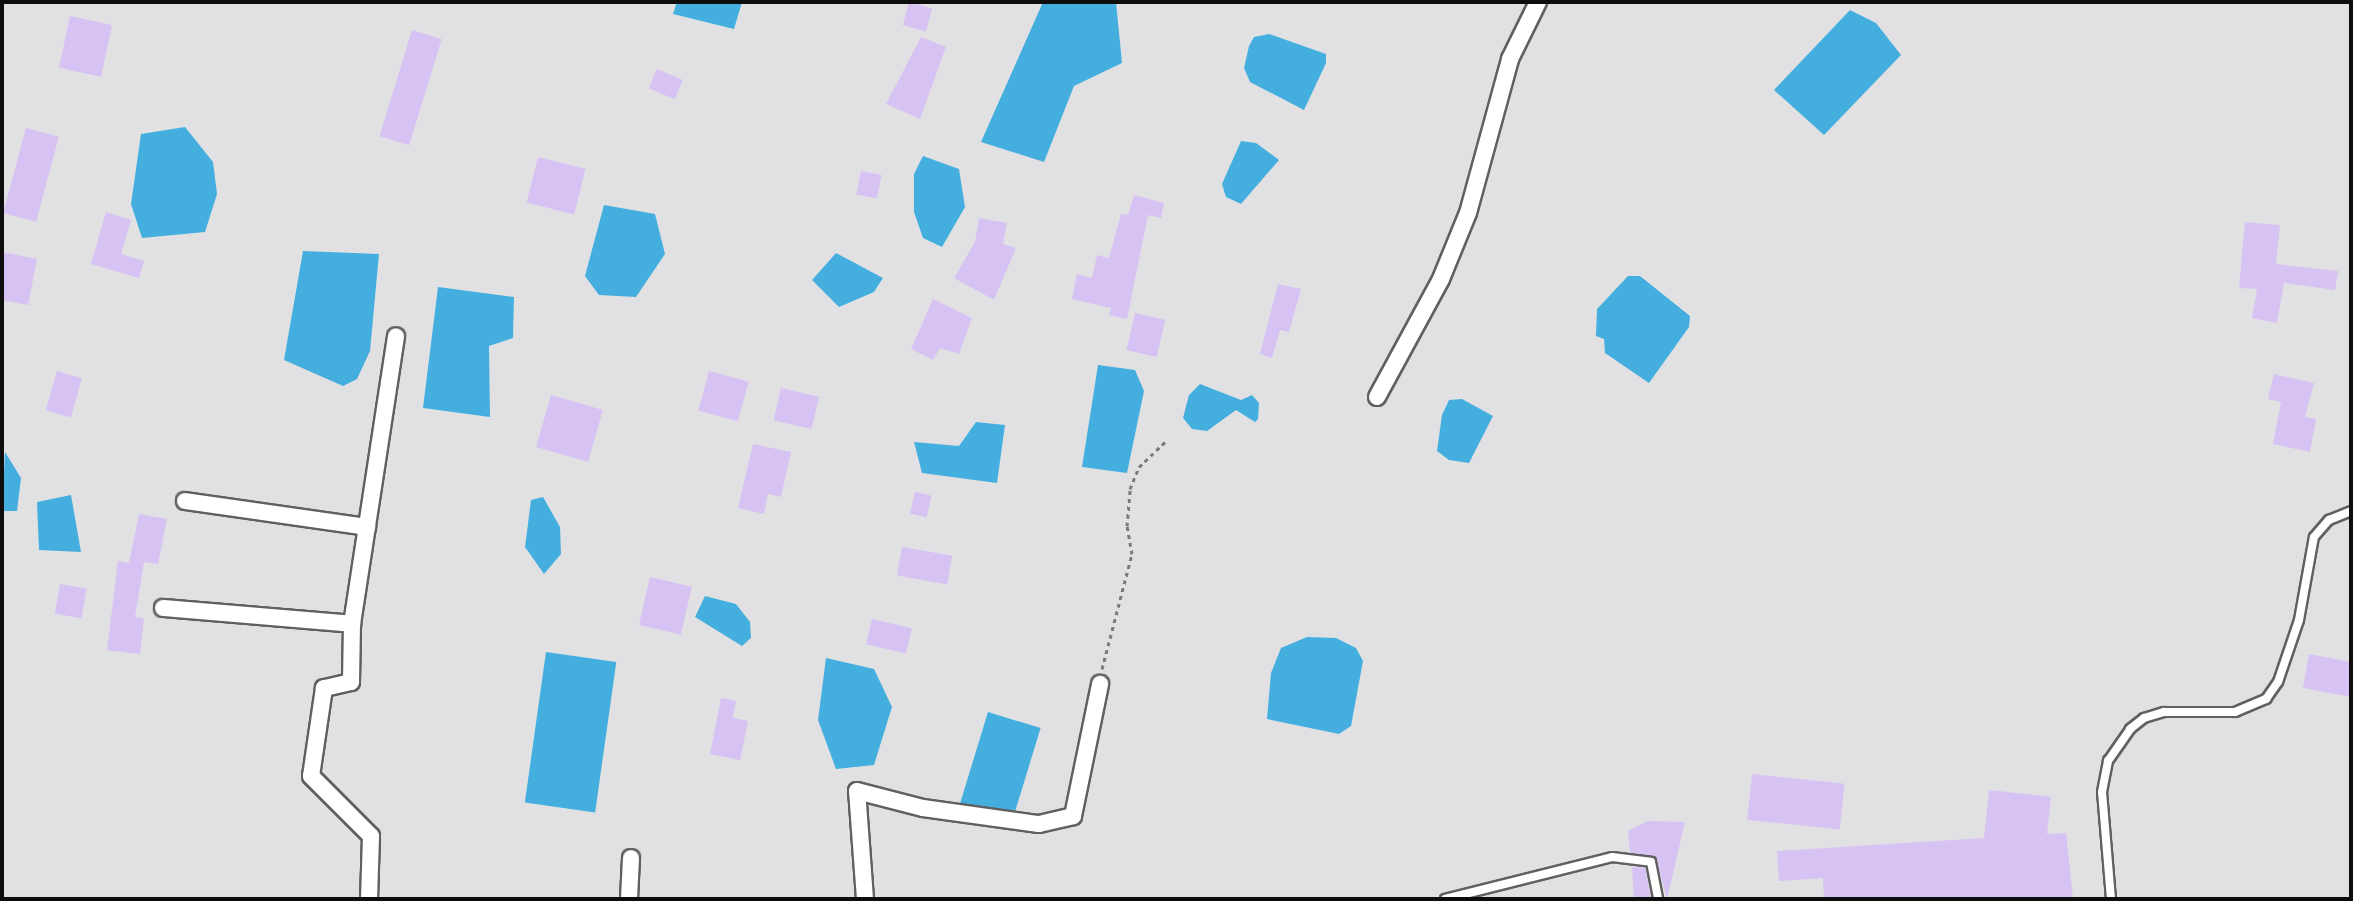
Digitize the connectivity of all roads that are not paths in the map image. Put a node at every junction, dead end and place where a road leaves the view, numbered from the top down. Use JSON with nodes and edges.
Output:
{"nodes":[{"id":1,"x":1538,"y":2,"type":"edge"},
{"id":2,"x":396,"y":336,"type":"dead end"},
{"id":3,"x":1377,"y":397,"type":"dead end"},
{"id":4,"x":185,"y":501,"type":"dead end"},
{"id":5,"x":2351,"y":511,"type":"edge"},
{"id":6,"x":367,"y":527,"type":"junction"},
{"id":7,"x":163,"y":608,"type":"dead end"},
{"id":8,"x":352,"y":624,"type":"junction"},
{"id":9,"x":1100,"y":684,"type":"road end"},
{"id":10,"x":631,"y":858,"type":"dead end"},
{"id":11,"x":369,"y":899,"type":"edge"},
{"id":12,"x":629,"y":899,"type":"edge"},
{"id":13,"x":865,"y":899,"type":"edge"},
{"id":14,"x":1445,"y":899,"type":"edge"},
{"id":15,"x":1658,"y":899,"type":"edge"},
{"id":16,"x":2111,"y":899,"type":"edge"}],
"edges":[{"from":1,"to":3,"type":"street"},
{"from":2,"to":6,"type":"street"},
{"from":4,"to":6,"type":"street"},
{"from":5,"to":16,"type":"lane"},
{"from":6,"to":8,"type":"street"},
{"from":7,"to":8,"type":"street"},
{"from":8,"to":11,"type":"street"},
{"from":9,"to":13,"type":"street"},
{"from":10,"to":12,"type":"street"},
{"from":14,"to":15,"type":"lane"}]}
